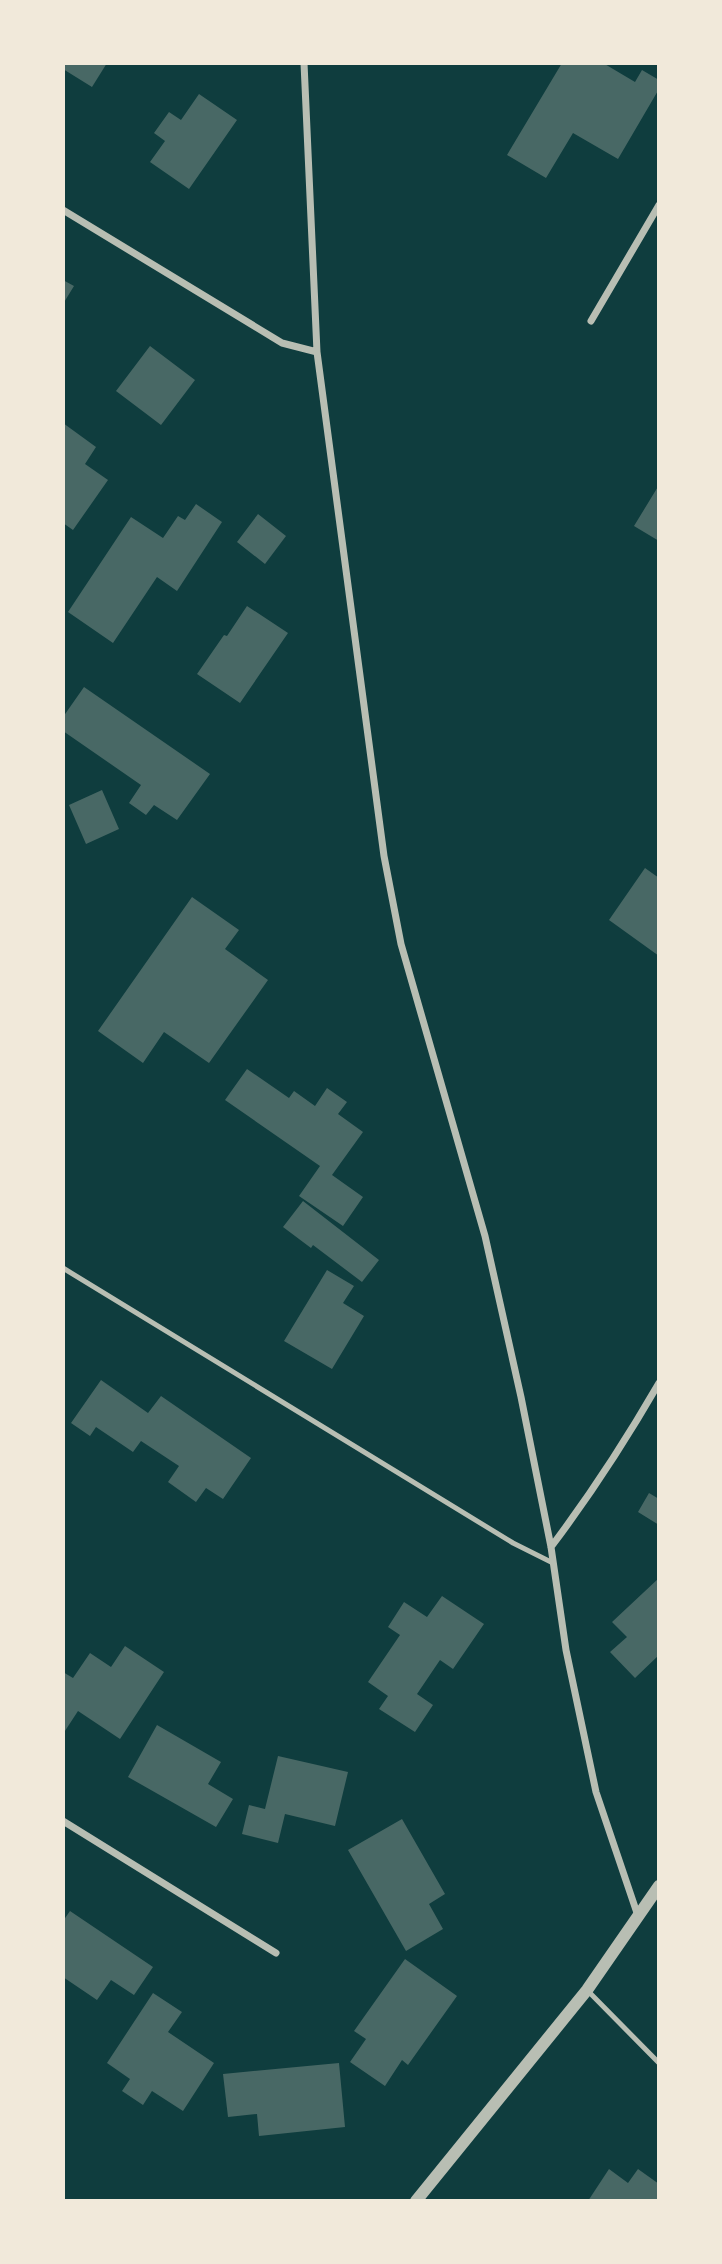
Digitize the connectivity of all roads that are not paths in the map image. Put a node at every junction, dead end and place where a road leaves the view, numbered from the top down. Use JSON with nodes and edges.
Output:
{"nodes":[{"id":1,"x":304,"y":63,"type":"edge"},
{"id":2,"x":659,"y":205,"type":"edge"},
{"id":3,"x":63,"y":210,"type":"edge"},
{"id":4,"x":591,"y":321,"type":"dead end"},
{"id":5,"x":317,"y":352,"type":"junction"},
{"id":6,"x":63,"y":1268,"type":"edge"},
{"id":7,"x":659,"y":1383,"type":"edge"},
{"id":8,"x":551,"y":1547,"type":"junction"},
{"id":9,"x":553,"y":1563,"type":"junction"},
{"id":10,"x":63,"y":1821,"type":"edge"},
{"id":11,"x":659,"y":1886,"type":"edge"},
{"id":12,"x":639,"y":1918,"type":"junction"},
{"id":13,"x":276,"y":1952,"type":"dead end"},
{"id":14,"x":587,"y":1990,"type":"junction"},
{"id":15,"x":659,"y":2063,"type":"edge"},
{"id":16,"x":416,"y":2201,"type":"edge"}],
"edges":[{"from":1,"to":5,"type":"street"},
{"from":2,"to":4,"type":"street"},
{"from":3,"to":5,"type":"street"},
{"from":5,"to":8,"type":"street"},
{"from":6,"to":9,"type":"lane"},
{"from":7,"to":8,"type":"street"},
{"from":8,"to":9,"type":"street"},
{"from":9,"to":12,"type":"street"},
{"from":10,"to":13,"type":"street"},
{"from":11,"to":12,"type":"street"},
{"from":12,"to":14,"type":"street"},
{"from":14,"to":15,"type":"lane"},
{"from":14,"to":16,"type":"street"}]}
